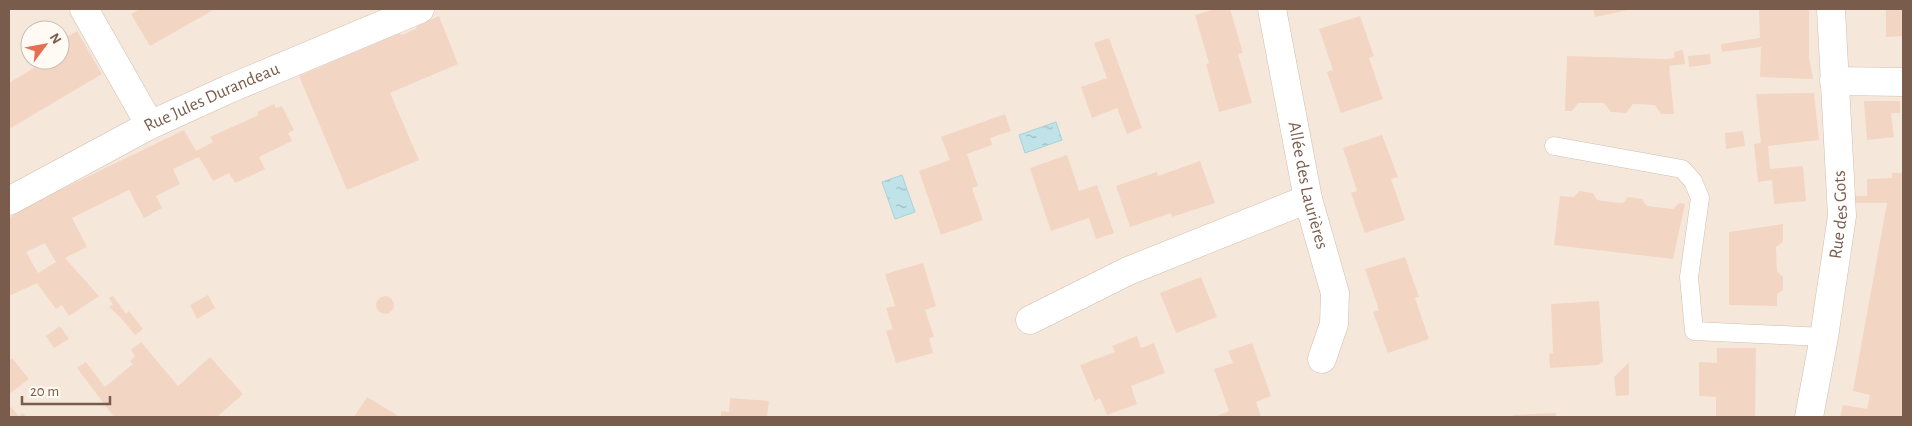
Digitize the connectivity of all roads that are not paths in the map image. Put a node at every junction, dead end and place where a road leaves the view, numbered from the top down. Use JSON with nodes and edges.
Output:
{"nodes":[{"id":1,"x":84,"y":9,"type":"edge"},
{"id":2,"x":420,"y":9,"type":"edge"},
{"id":3,"x":1272,"y":9,"type":"edge"},
{"id":4,"x":1832,"y":9,"type":"edge"},
{"id":5,"x":1834,"y":81,"type":"junction"},
{"id":6,"x":1903,"y":82,"type":"edge"},
{"id":7,"x":150,"y":125,"type":"junction"},
{"id":8,"x":1554,"y":146,"type":"dead end"},
{"id":9,"x":1308,"y":199,"type":"junction"},
{"id":10,"x":9,"y":200,"type":"edge"},
{"id":11,"x":1030,"y":320,"type":"dead end"},
{"id":12,"x":1824,"y":337,"type":"junction"},
{"id":13,"x":1322,"y":359,"type":"dead end"},
{"id":14,"x":1809,"y":417,"type":"edge"}],
"edges":[{"from":1,"to":7,"type":"street"},
{"from":2,"to":7,"type":"street","name":"Rue Jules Durandeau"},
{"from":3,"to":9,"type":"street","name":"Allée des Laurières"},
{"from":4,"to":5,"type":"street","name":"Rue des Gots"},
{"from":5,"to":6,"type":"street"},
{"from":5,"to":12,"type":"street","name":"Rue des Gots"},
{"from":7,"to":10,"type":"street","name":"Rue Jules Durandeau"},
{"from":8,"to":12,"type":"lane"},
{"from":9,"to":11,"type":"street"},
{"from":9,"to":13,"type":"street","name":"Allée des Laurières"},
{"from":12,"to":14,"type":"street","name":"Rue des Gots"}]}
